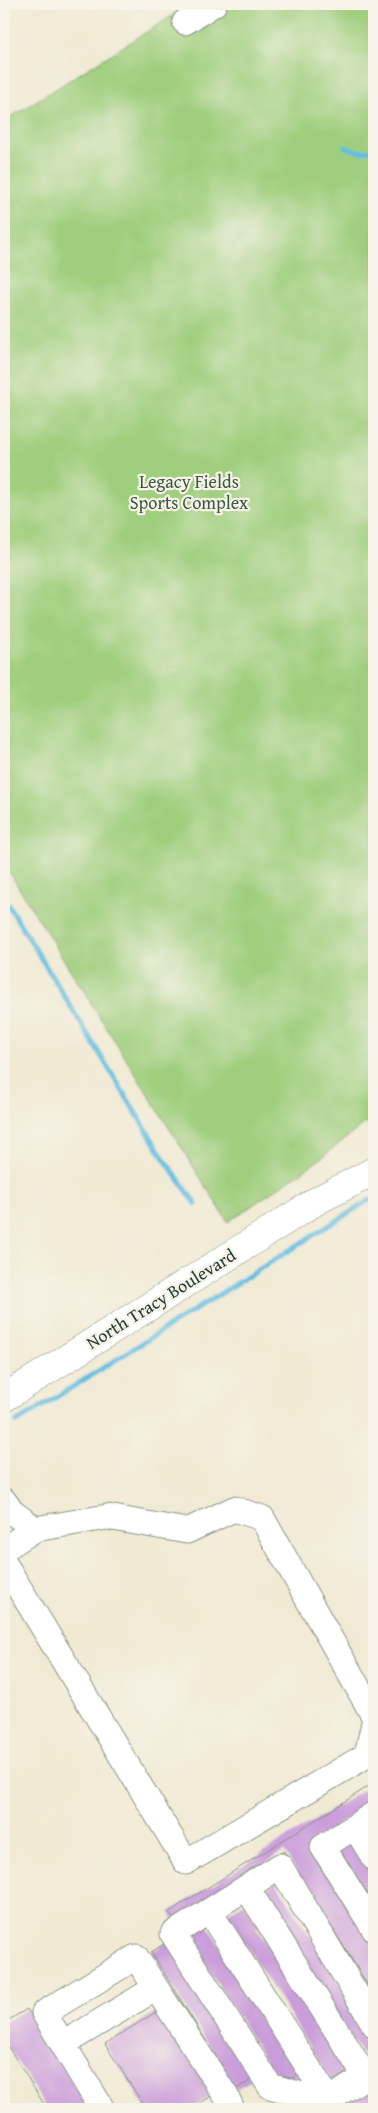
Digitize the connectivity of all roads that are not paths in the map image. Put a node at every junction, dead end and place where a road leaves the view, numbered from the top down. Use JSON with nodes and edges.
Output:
{"nodes":[{"id":1,"x":214,"y":4,"type":"edge"},
{"id":2,"x":185,"y":22,"type":"dead end"},
{"id":3,"x":374,"y":1151,"type":"edge"},
{"id":4,"x":374,"y":1171,"type":"edge"},
{"id":5,"x":318,"y":1200,"type":"junction"},
{"id":6,"x":4,"y":1398,"type":"edge"},
{"id":7,"x":4,"y":1501,"type":"edge"},
{"id":8,"x":35,"y":1528,"type":"junction"},
{"id":9,"x":4,"y":1549,"type":"edge"},
{"id":10,"x":4,"y":1563,"type":"edge"},
{"id":11,"x":374,"y":1716,"type":"edge"},
{"id":12,"x":374,"y":1723,"type":"edge"},
{"id":13,"x":364,"y":1821,"type":"edge"},
{"id":14,"x":374,"y":1858,"type":"edge"},
{"id":15,"x":247,"y":1888,"type":"junction"},
{"id":16,"x":210,"y":1911,"type":"junction"},
{"id":17,"x":374,"y":1929,"type":"edge"},
{"id":18,"x":156,"y":1988,"type":"junction"},
{"id":19,"x":374,"y":2024,"type":"edge"},
{"id":20,"x":63,"y":2044,"type":"junction"},
{"id":21,"x":370,"y":2073,"type":"edge"},
{"id":22,"x":326,"y":2105,"type":"edge"},
{"id":23,"x":102,"y":2109,"type":"edge"},
{"id":24,"x":232,"y":2109,"type":"edge"}],
"edges":[{"from":1,"to":2,"type":"lane"},
{"from":3,"to":5,"type":"main road","name":"North Tracy Boulevard"},
{"from":4,"to":5,"type":"main road","name":"North Tracy Boulevard"},
{"from":5,"to":6,"type":"main road","name":"North Tracy Boulevard"},
{"from":7,"to":8,"type":"lane"},
{"from":8,"to":9,"type":"lane"},
{"from":8,"to":11,"type":"lane"},
{"from":10,"to":12,"type":"lane"},
{"from":13,"to":14,"type":"lane"},
{"from":13,"to":17,"type":"lane"},
{"from":15,"to":16,"type":"lane"},
{"from":15,"to":19,"type":"lane"},
{"from":15,"to":21,"type":"lane"},
{"from":16,"to":22,"type":"lane"},
{"from":16,"to":22,"type":"lane"},
{"from":18,"to":20,"type":"lane"},
{"from":18,"to":20,"type":"lane"},
{"from":18,"to":24,"type":"lane"},
{"from":20,"to":23,"type":"lane"},
{"from":21,"to":22,"type":"lane"}]}
